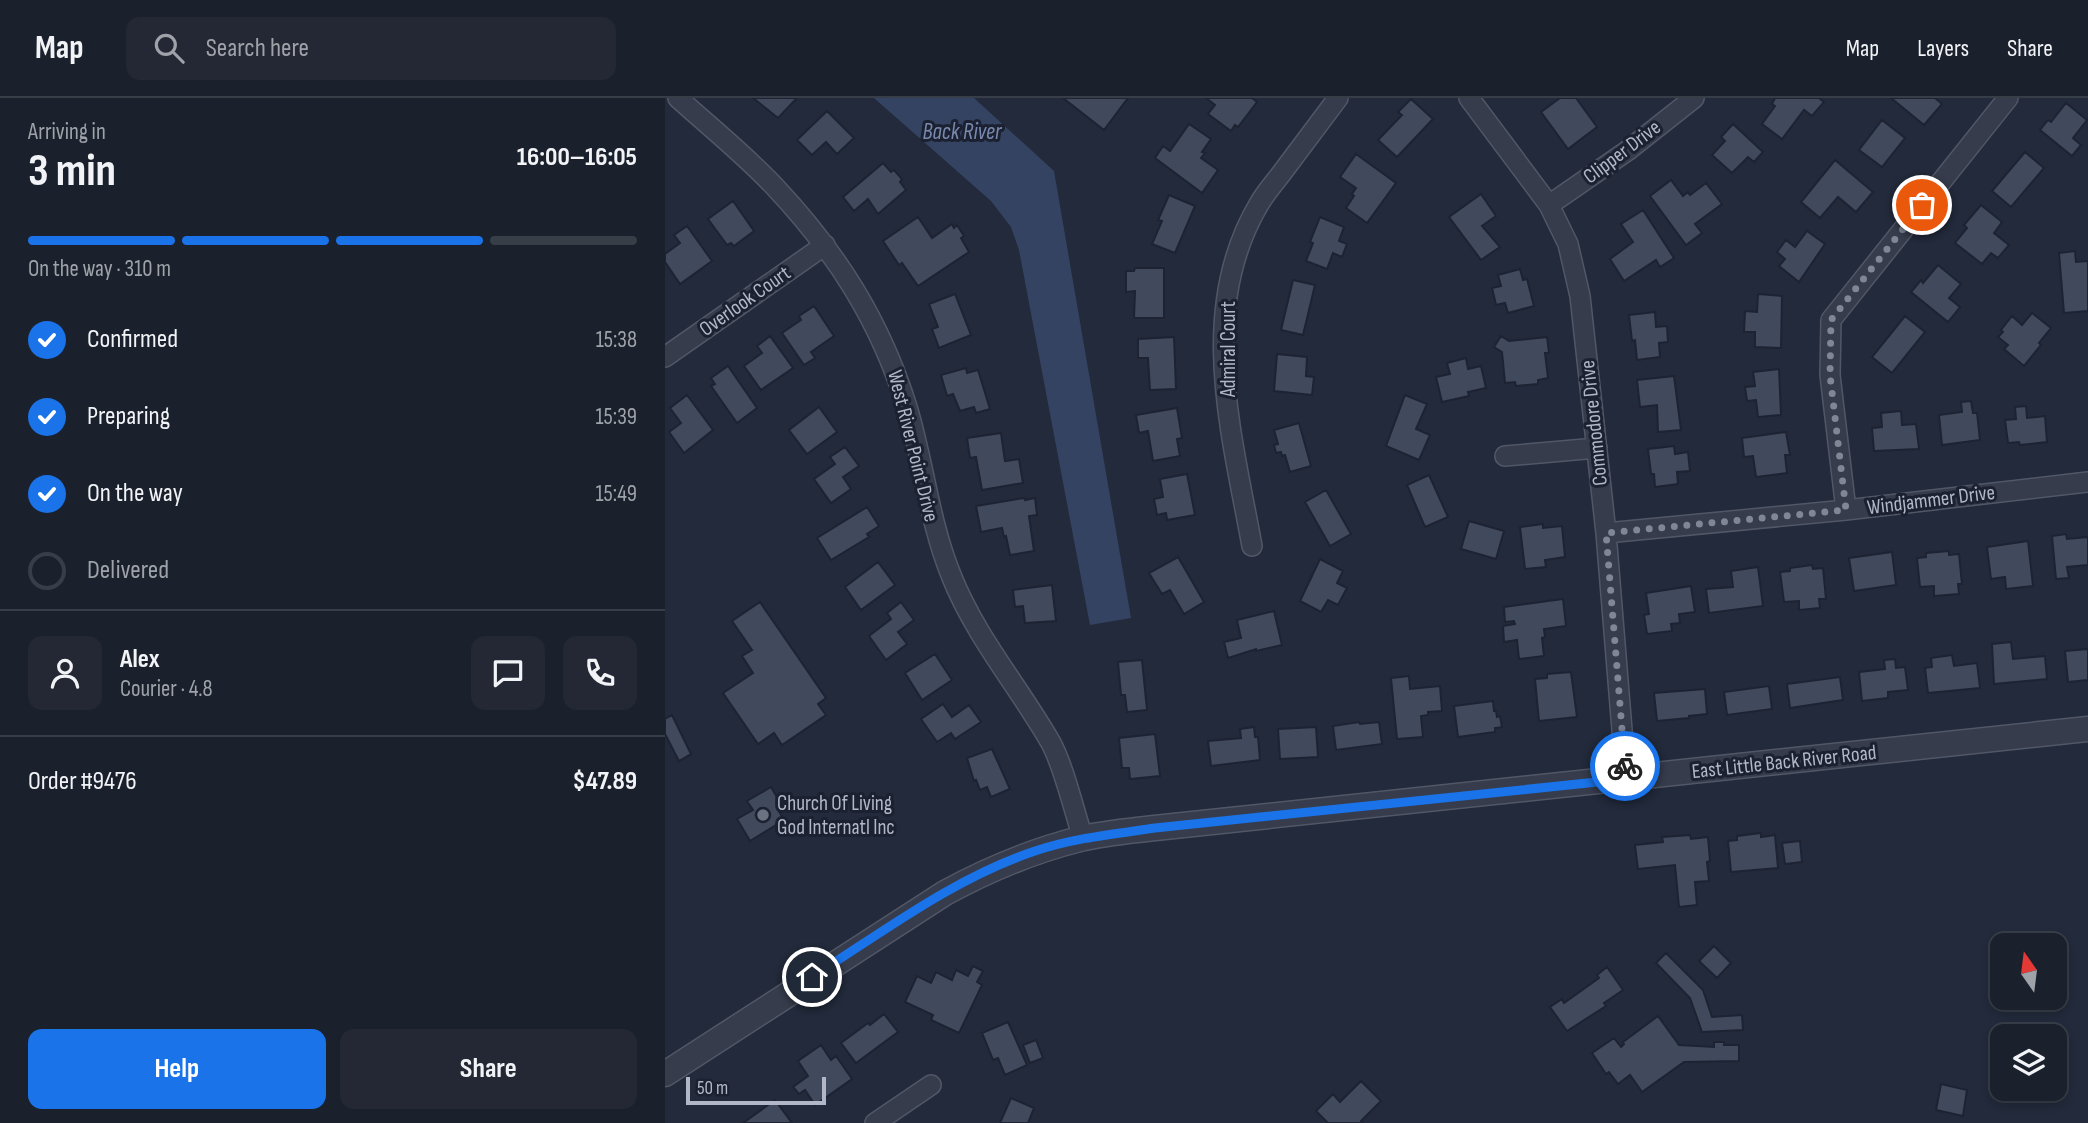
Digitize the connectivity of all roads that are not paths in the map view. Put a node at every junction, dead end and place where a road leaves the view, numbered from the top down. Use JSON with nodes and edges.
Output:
{"nodes":[{"id":1,"x":678,"y":98,"type":"edge"},
{"id":2,"x":1338,"y":98,"type":"edge"},
{"id":3,"x":1469,"y":98,"type":"edge"},
{"id":4,"x":1694,"y":98,"type":"edge"},
{"id":5,"x":2008,"y":98,"type":"edge"},
{"id":6,"x":1549,"y":205,"type":"junction"},
{"id":7,"x":825,"y":245,"type":"junction"},
{"id":8,"x":665,"y":357,"type":"edge"},
{"id":9,"x":1597,"y":448,"type":"junction"},
{"id":10,"x":1505,"y":456,"type":"dead end"},
{"id":11,"x":2088,"y":482,"type":"edge"},
{"id":12,"x":1846,"y":510,"type":"junction"},
{"id":13,"x":1606,"y":533,"type":"junction"},
{"id":14,"x":1252,"y":547,"type":"dead end"},
{"id":15,"x":2088,"y":729,"type":"edge"},
{"id":16,"x":1626,"y":779,"type":"junction"},
{"id":17,"x":1083,"y":838,"type":"junction"},
{"id":18,"x":665,"y":1074,"type":"edge"},
{"id":19,"x":931,"y":1085,"type":"dead end"},
{"id":20,"x":875,"y":1123,"type":"edge"}],
"edges":[{"from":1,"to":7,"type":"street","name":"West River Point Drive"},
{"from":2,"to":14,"type":"street","name":"Admiral Court"},
{"from":3,"to":6,"type":"street","name":"Commodore Drive"},
{"from":4,"to":6,"type":"street","name":"Clipper Drive"},
{"from":5,"to":12,"type":"street"},
{"from":6,"to":9,"type":"street","name":"Commodore Drive"},
{"from":7,"to":8,"type":"street","name":"Overlook Court"},
{"from":7,"to":17,"type":"street","name":"West River Point Drive"},
{"from":9,"to":10,"type":"street"},
{"from":9,"to":13,"type":"street","name":"Commodore Drive"},
{"from":11,"to":12,"type":"street","name":"Windjammer Drive"},
{"from":12,"to":13,"type":"street","name":"Windjammer Drive"},
{"from":13,"to":16,"type":"street","name":"Commodore Drive"},
{"from":15,"to":16,"type":"street","name":"East Little Back River Road"},
{"from":16,"to":17,"type":"street","name":"East Little Back River Road"},
{"from":17,"to":18,"type":"street","name":"East Little Back River Road"},
{"from":19,"to":20,"type":"street"}]}
